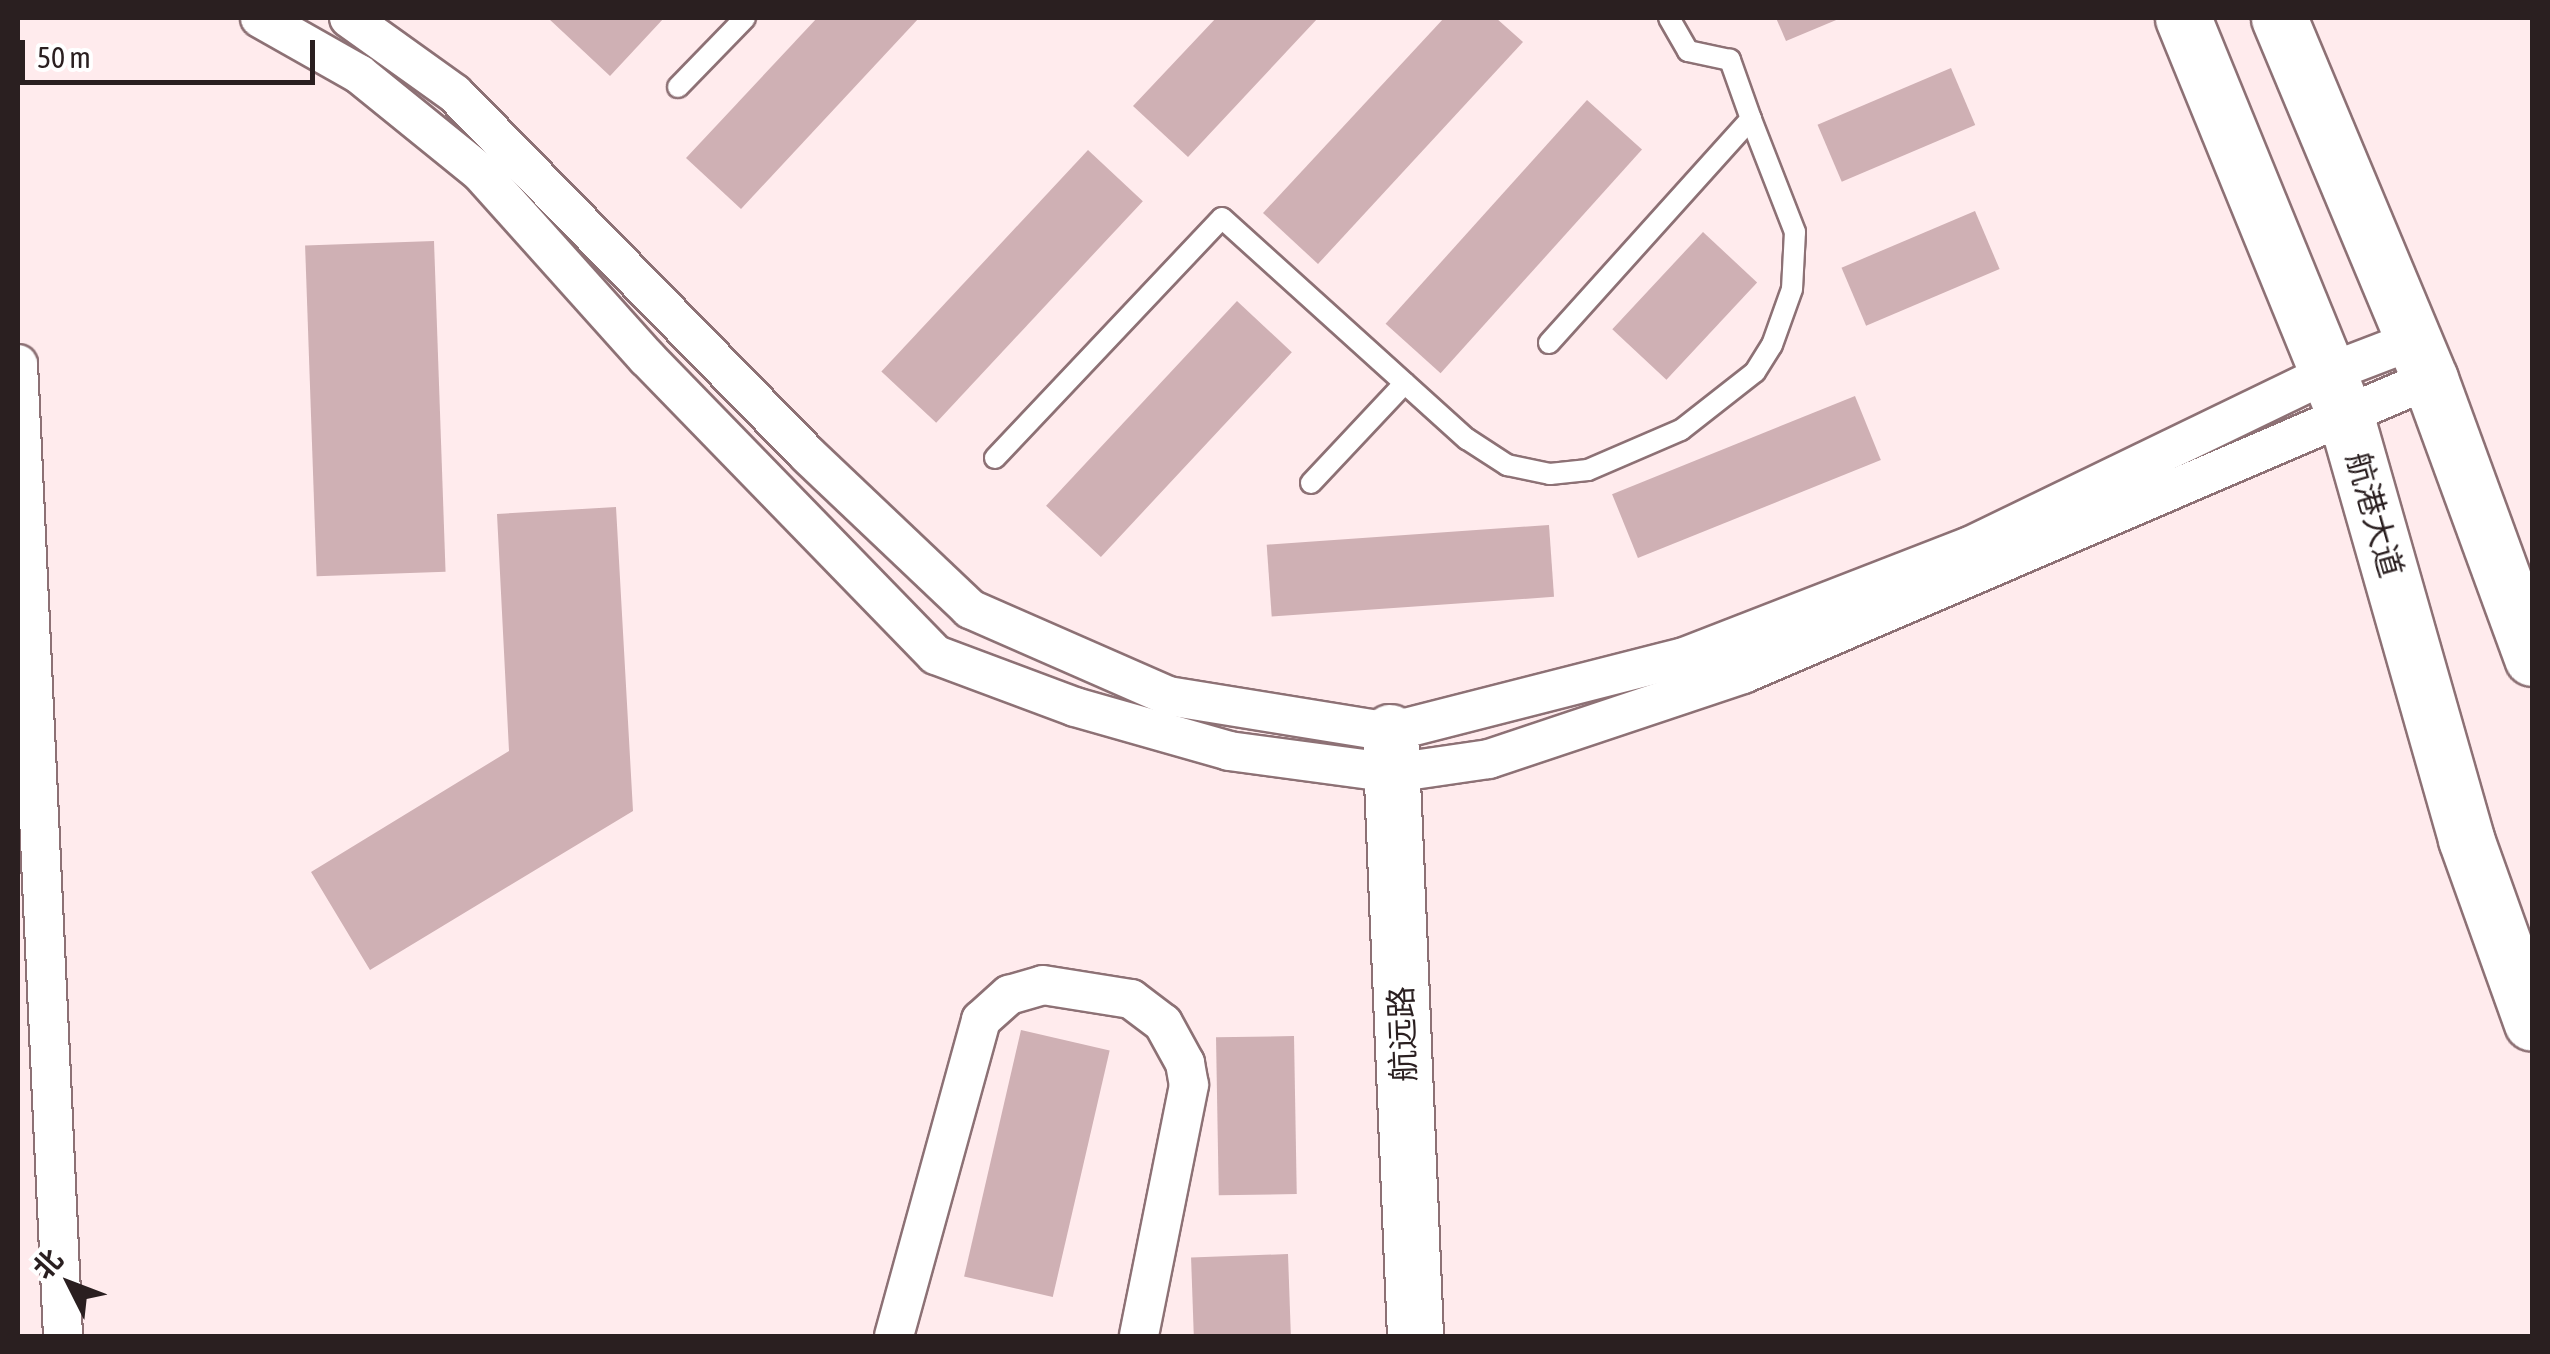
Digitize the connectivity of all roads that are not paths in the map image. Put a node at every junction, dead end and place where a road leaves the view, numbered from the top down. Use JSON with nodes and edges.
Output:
{"nodes":[{"id":1,"x":260,"y":18,"type":"edge"},
{"id":2,"x":349,"y":18,"type":"edge"},
{"id":3,"x":745,"y":18,"type":"edge"},
{"id":4,"x":1668,"y":18,"type":"edge"},
{"id":5,"x":2183,"y":18,"type":"edge"},
{"id":6,"x":2279,"y":18,"type":"edge"},
{"id":7,"x":678,"y":87,"type":"dead end"},
{"id":8,"x":1751,"y":119,"type":"junction"},
{"id":9,"x":1549,"y":343,"type":"dead end"},
{"id":10,"x":2422,"y":359,"type":"junction"},
{"id":11,"x":18,"y":364,"type":"edge"},
{"id":12,"x":1405,"y":383,"type":"junction"},
{"id":13,"x":2337,"y":395,"type":"junction"},
{"id":14,"x":994,"y":458,"type":"dead end"},
{"id":15,"x":1311,"y":482,"type":"dead end"},
{"id":16,"x":23,"y":576,"type":"edge"},
{"id":17,"x":2532,"y":658,"type":"edge"},
{"id":18,"x":1391,"y":753,"type":"junction"},
{"id":19,"x":2532,"y":1023,"type":"edge"},
{"id":20,"x":63,"y":1336,"type":"edge"},
{"id":21,"x":894,"y":1336,"type":"edge"},
{"id":22,"x":1140,"y":1336,"type":"edge"},
{"id":23,"x":1415,"y":1336,"type":"edge"}],
"edges":[{"from":1,"to":18,"type":"street"},
{"from":2,"to":18,"type":"street"},
{"from":3,"to":7,"type":"lane"},
{"from":4,"to":8,"type":"lane"},
{"from":5,"to":13,"type":"main road","name":"航港大道"},
{"from":6,"to":10,"type":"main road"},
{"from":8,"to":9,"type":"lane"},
{"from":8,"to":12,"type":"lane"},
{"from":10,"to":13,"type":"street"},
{"from":10,"to":17,"type":"main road"},
{"from":11,"to":16,"type":"street"},
{"from":12,"to":14,"type":"lane"},
{"from":12,"to":15,"type":"lane"},
{"from":13,"to":18,"type":"street"},
{"from":13,"to":18,"type":"street"},
{"from":13,"to":19,"type":"main road","name":"航港大道"},
{"from":16,"to":20,"type":"street"},
{"from":18,"to":23,"type":"main road","name":"航远路"},
{"from":21,"to":22,"type":"street"}]}
